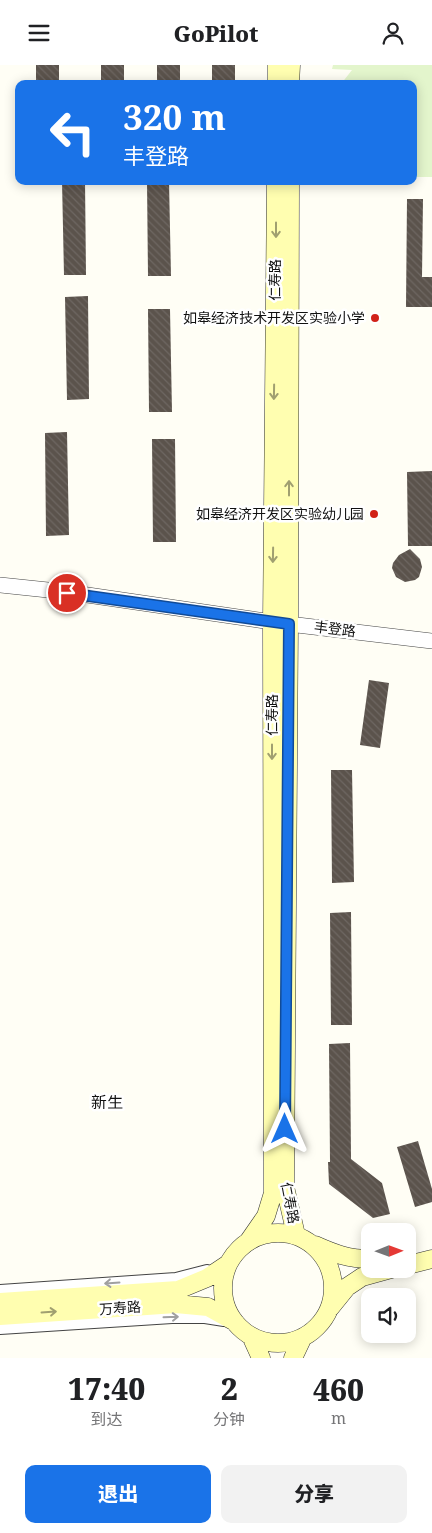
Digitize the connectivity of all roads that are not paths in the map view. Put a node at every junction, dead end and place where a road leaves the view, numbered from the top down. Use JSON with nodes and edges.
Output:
{"nodes":[{"id":1,"x":277,"y":65,"type":"edge"},
{"id":2,"x":291,"y":65,"type":"edge"},
{"id":3,"x":277,"y":80,"type":"edge"},
{"id":4,"x":290,"y":80,"type":"edge"},
{"id":5,"x":276,"y":185,"type":"edge"},
{"id":6,"x":290,"y":185,"type":"edge"},
{"id":7,"x":0,"y":585,"type":"edge"},
{"id":8,"x":281,"y":623,"type":"junction"},
{"id":9,"x":432,"y":641,"type":"edge"},
{"id":10,"x":296,"y":1235,"type":"junction"},
{"id":11,"x":248,"y":1242,"type":"junction"},
{"id":12,"x":312,"y":1244,"type":"junction"},
{"id":13,"x":432,"y":1247,"type":"edge"},
{"id":14,"x":416,"y":1251,"type":"edge"},
{"id":15,"x":361,"y":1259,"type":"edge"},
{"id":16,"x":432,"y":1259,"type":"edge"},
{"id":17,"x":416,"y":1263,"type":"edge"},
{"id":18,"x":228,"y":1264,"type":"junction"},
{"id":19,"x":361,"y":1278,"type":"edge"},
{"id":20,"x":0,"y":1291,"type":"edge"},
{"id":21,"x":0,"y":1302,"type":"edge"},
{"id":22,"x":328,"y":1310,"type":"junction"},
{"id":23,"x":0,"y":1315,"type":"edge"},
{"id":24,"x":236,"y":1323,"type":"junction"},
{"id":25,"x":0,"y":1328,"type":"edge"},
{"id":26,"x":251,"y":1336,"type":"junction"},
{"id":27,"x":303,"y":1337,"type":"junction"},
{"id":28,"x":261,"y":1358,"type":"edge"},
{"id":29,"x":293,"y":1358,"type":"edge"}],
"edges":[{"from":1,"to":3,"type":"main road"},
{"from":2,"to":4,"type":"main road"},
{"from":5,"to":8,"type":"main road","name":"仁寿路","one_way":true},
{"from":8,"to":6,"type":"main road","name":"仁寿路","one_way":true},
{"from":7,"to":8,"type":"street","name":"丰登路"},
{"from":8,"to":9,"type":"street","name":"丰登路"},
{"from":8,"to":10,"type":"main road","name":"仁寿路"},
{"from":8,"to":11,"type":"main road","name":"仁寿路","one_way":true},
{"from":10,"to":11,"type":"main road"},
{"from":10,"to":12,"type":"main road"},
{"from":11,"to":18,"type":"main road"},
{"from":12,"to":15,"type":"main road"},
{"from":12,"to":22,"type":"main road"},
{"from":13,"to":14,"type":"main road"},
{"from":16,"to":17,"type":"main road"},
{"from":18,"to":20,"type":"street","one_way":true},
{"from":18,"to":21,"type":"main road","name":"万寿路"},
{"from":18,"to":24,"type":"main road"},
{"from":19,"to":22,"type":"main road"},
{"from":22,"to":27,"type":"main road"},
{"from":23,"to":24,"type":"main road","name":"万寿路","one_way":true},
{"from":25,"to":24,"type":"street","one_way":true},
{"from":24,"to":26,"type":"main road"},
{"from":26,"to":27,"type":"main road"},
{"from":26,"to":28,"type":"main road"},
{"from":27,"to":29,"type":"main road"}]}
